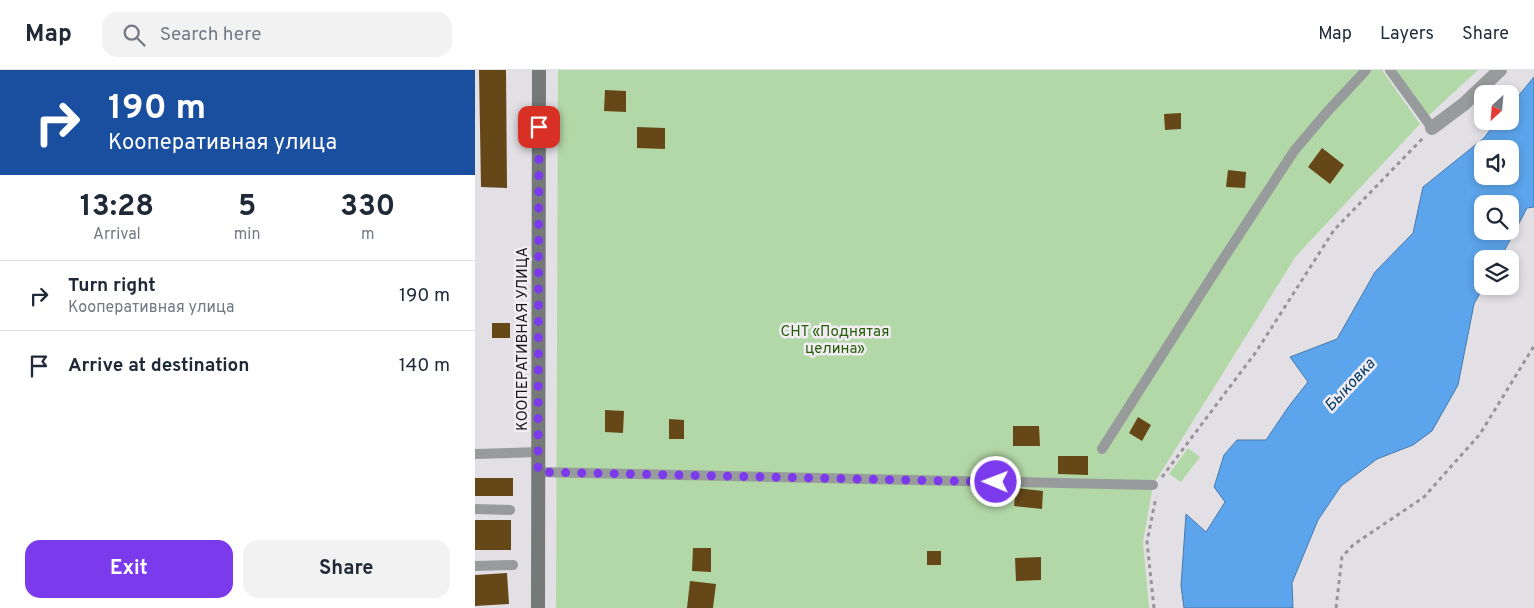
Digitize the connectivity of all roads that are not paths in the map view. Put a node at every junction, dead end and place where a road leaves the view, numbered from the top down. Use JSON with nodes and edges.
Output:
{"nodes":[{"id":1,"x":539,"y":70,"type":"edge"},
{"id":2,"x":1367,"y":70,"type":"edge"},
{"id":3,"x":1390,"y":70,"type":"edge"},
{"id":4,"x":1500,"y":70,"type":"edge"},
{"id":5,"x":1432,"y":128,"type":"joint"},
{"id":6,"x":1102,"y":448,"type":"dead end"},
{"id":7,"x":538,"y":452,"type":"junction"},
{"id":8,"x":475,"y":454,"type":"edge"},
{"id":9,"x":538,"y":472,"type":"junction"},
{"id":10,"x":1156,"y":486,"type":"road end"},
{"id":11,"x":475,"y":509,"type":"edge"},
{"id":12,"x":510,"y":510,"type":"dead end"},
{"id":13,"x":513,"y":565,"type":"dead end"},
{"id":14,"x":475,"y":566,"type":"edge"},
{"id":15,"x":538,"y":608,"type":"edge"}],
"edges":[{"from":1,"to":7,"type":"main road","name":"КООПЕРАТИВНАЯ УЛИЦА"},
{"from":2,"to":6,"type":"lane"},
{"from":3,"to":5,"type":"lane"},
{"from":4,"to":5,"type":"street"},
{"from":7,"to":8,"type":"lane"},
{"from":7,"to":9,"type":"main road","name":"КООПЕРАТИВНАЯ УЛИЦА"},
{"from":9,"to":10,"type":"lane"},
{"from":9,"to":15,"type":"main road","name":"КООПЕРАТИВНАЯ УЛИЦА"},
{"from":11,"to":12,"type":"lane"},
{"from":13,"to":14,"type":"lane"}]}
